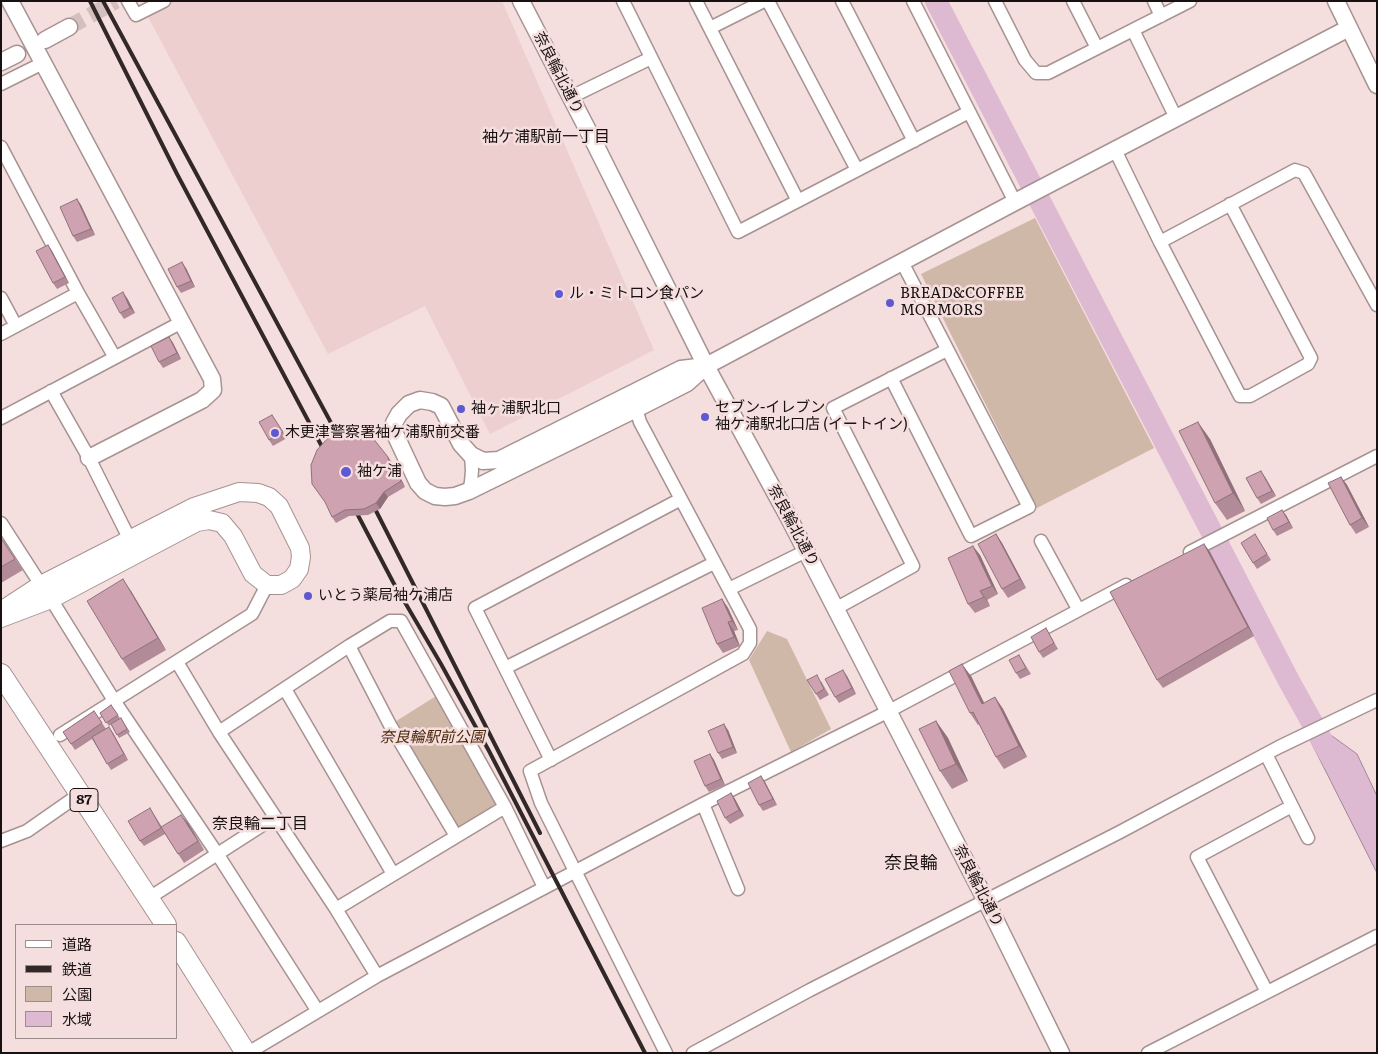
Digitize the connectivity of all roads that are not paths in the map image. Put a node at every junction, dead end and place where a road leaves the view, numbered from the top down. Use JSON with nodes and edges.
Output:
{"nodes":[{"id":1,"x":10,"y":1,"type":"edge"},
{"id":2,"x":128,"y":1,"type":"edge"},
{"id":3,"x":164,"y":1,"type":"edge"},
{"id":4,"x":521,"y":1,"type":"edge"},
{"id":5,"x":623,"y":1,"type":"edge"},
{"id":6,"x":696,"y":1,"type":"edge"},
{"id":7,"x":764,"y":1,"type":"edge"},
{"id":8,"x":768,"y":1,"type":"edge"},
{"id":9,"x":842,"y":1,"type":"edge"},
{"id":10,"x":913,"y":1,"type":"edge"},
{"id":11,"x":995,"y":1,"type":"edge"},
{"id":12,"x":1073,"y":1,"type":"edge"},
{"id":13,"x":1154,"y":1,"type":"edge"},
{"id":14,"x":1190,"y":1,"type":"edge"},
{"id":15,"x":1336,"y":1,"type":"edge"},
{"id":16,"x":1161,"y":16,"type":"junction"},
{"id":17,"x":68,"y":26,"type":"tunnel mouth"},
{"id":18,"x":710,"y":28,"type":"junction"},
{"id":19,"x":1349,"y":28,"type":"junction"},
{"id":20,"x":1133,"y":30,"type":"junction"},
{"id":21,"x":45,"y":40,"type":"dead end"},
{"id":22,"x":1097,"y":48,"type":"junction"},
{"id":23,"x":17,"y":54,"type":"dead end"},
{"id":24,"x":651,"y":58,"type":"junction"},
{"id":25,"x":1,"y":62,"type":"edge"},
{"id":26,"x":43,"y":63,"type":"junction"},
{"id":27,"x":1,"y":84,"type":"edge"},
{"id":28,"x":1377,"y":86,"type":"edge"},
{"id":29,"x":571,"y":97,"type":"junction"},
{"id":30,"x":970,"y":112,"type":"junction"},
{"id":31,"x":1176,"y":118,"type":"junction"},
{"id":32,"x":914,"y":141,"type":"junction"},
{"id":33,"x":1,"y":147,"type":"edge"},
{"id":34,"x":1115,"y":150,"type":"junction"},
{"id":35,"x":857,"y":170,"type":"junction"},
{"id":36,"x":798,"y":201,"type":"junction"},
{"id":37,"x":1015,"y":202,"type":"junction"},
{"id":38,"x":1230,"y":204,"type":"junction"},
{"id":39,"x":1160,"y":242,"type":"junction"},
{"id":40,"x":902,"y":262,"type":"junction"},
{"id":41,"x":78,"y":293,"type":"junction"},
{"id":42,"x":1,"y":298,"type":"edge"},
{"id":43,"x":1377,"y":305,"type":"edge"},
{"id":44,"x":182,"y":322,"type":"junction"},
{"id":45,"x":16,"y":326,"type":"junction"},
{"id":46,"x":1,"y":334,"type":"edge"},
{"id":47,"x":947,"y":350,"type":"junction"},
{"id":48,"x":114,"y":356,"type":"junction"},
{"id":49,"x":706,"y":366,"type":"junction"},
{"id":50,"x":891,"y":378,"type":"junction"},
{"id":51,"x":51,"y":391,"type":"junction"},
{"id":52,"x":636,"y":409,"type":"junction"},
{"id":53,"x":1,"y":418,"type":"edge"},
{"id":54,"x":471,"y":455,"type":"junction"},
{"id":55,"x":1377,"y":456,"type":"edge"},
{"id":56,"x":89,"y":458,"type":"junction"},
{"id":57,"x":469,"y":490,"type":"junction"},
{"id":58,"x":681,"y":499,"type":"junction"},
{"id":59,"x":1,"y":524,"type":"edge"},
{"id":60,"x":1041,"y":541,"type":"dead end"},
{"id":61,"x":133,"y":546,"type":"junction"},
{"id":62,"x":806,"y":551,"type":"junction"},
{"id":63,"x":1180,"y":558,"type":"edge"},
{"id":64,"x":714,"y":562,"type":"junction"},
{"id":65,"x":1138,"y":579,"type":"edge"},
{"id":66,"x":267,"y":585,"type":"junction"},
{"id":67,"x":729,"y":590,"type":"junction"},
{"id":68,"x":46,"y":592,"type":"junction"},
{"id":69,"x":835,"y":609,"type":"junction"},
{"id":70,"x":1078,"y":609,"type":"junction"},
{"id":71,"x":1,"y":611,"type":"edge"},
{"id":72,"x":1,"y":618,"type":"edge"},
{"id":73,"x":349,"y":646,"type":"junction"},
{"id":74,"x":177,"y":662,"type":"junction"},
{"id":75,"x":505,"y":668,"type":"junction"},
{"id":76,"x":1,"y":674,"type":"edge"},
{"id":77,"x":285,"y":689,"type":"junction"},
{"id":78,"x":1377,"y":700,"type":"edge"},
{"id":79,"x":115,"y":702,"type":"junction"},
{"id":80,"x":887,"y":712,"type":"junction"},
{"id":81,"x":219,"y":732,"type":"junction"},
{"id":82,"x":60,"y":736,"type":"dead end"},
{"id":83,"x":1266,"y":754,"type":"junction"},
{"id":84,"x":551,"y":760,"type":"junction"},
{"id":85,"x":80,"y":794,"type":"junction"},
{"id":86,"x":703,"y":804,"type":"junction"},
{"id":87,"x":1292,"y":806,"type":"junction"},
{"id":88,"x":504,"y":807,"type":"junction"},
{"id":89,"x":276,"y":817,"type":"junction"},
{"id":90,"x":456,"y":836,"type":"junction"},
{"id":91,"x":1308,"y":838,"type":"dead end"},
{"id":92,"x":1,"y":841,"type":"edge"},
{"id":93,"x":218,"y":855,"type":"junction"},
{"id":94,"x":574,"y":871,"type":"junction"},
{"id":95,"x":393,"y":874,"type":"junction"},
{"id":96,"x":544,"y":887,"type":"junction"},
{"id":97,"x":738,"y":889,"type":"dead end"},
{"id":98,"x":148,"y":898,"type":"junction"},
{"id":99,"x":986,"y":901,"type":"junction"},
{"id":100,"x":336,"y":909,"type":"junction"},
{"id":101,"x":165,"y":924,"type":"edge"},
{"id":102,"x":1377,"y":936,"type":"edge"},
{"id":103,"x":178,"y":945,"type":"edge"},
{"id":104,"x":377,"y":976,"type":"junction"},
{"id":105,"x":1266,"y":992,"type":"junction"},
{"id":106,"x":317,"y":1010,"type":"junction"},
{"id":107,"x":247,"y":1053,"type":"edge"},
{"id":108,"x":666,"y":1053,"type":"edge"},
{"id":109,"x":693,"y":1053,"type":"edge"},
{"id":110,"x":1061,"y":1053,"type":"edge"},
{"id":111,"x":1148,"y":1053,"type":"edge"}],
"edges":[{"from":1,"to":26,"type":"street"},
{"from":2,"to":3,"type":"street"},
{"from":4,"to":29,"type":"street","name":"奈良輪北通り"},
{"from":5,"to":24,"type":"street"},
{"from":6,"to":18,"type":"street"},
{"from":7,"to":18,"type":"street"},
{"from":8,"to":35,"type":"street"},
{"from":9,"to":32,"type":"street"},
{"from":10,"to":30,"type":"street"},
{"from":11,"to":22,"type":"street"},
{"from":12,"to":22,"type":"street"},
{"from":13,"to":16,"type":"street"},
{"from":14,"to":16,"type":"street"},
{"from":15,"to":19,"type":"street"},
{"from":16,"to":20,"type":"street"},
{"from":17,"to":21,"type":"street"},
{"from":18,"to":36,"type":"street"},
{"from":19,"to":28,"type":"street"},
{"from":19,"to":31,"type":"street"},
{"from":20,"to":22,"type":"street"},
{"from":20,"to":31,"type":"street"},
{"from":23,"to":25,"type":"street"},
{"from":24,"to":29,"type":"street"},
{"from":24,"to":36,"type":"street"},
{"from":26,"to":27,"type":"street"},
{"from":26,"to":44,"type":"street"},
{"from":29,"to":49,"type":"street","name":"奈良輪北通り"},
{"from":30,"to":32,"type":"street"},
{"from":30,"to":37,"type":"street"},
{"from":31,"to":34,"type":"street"},
{"from":32,"to":35,"type":"street"},
{"from":33,"to":41,"type":"street"},
{"from":34,"to":37,"type":"street"},
{"from":34,"to":39,"type":"street"},
{"from":35,"to":36,"type":"street"},
{"from":37,"to":40,"type":"street"},
{"from":38,"to":39,"type":"street"},
{"from":38,"to":39,"type":"street"},
{"from":38,"to":43,"type":"street"},
{"from":40,"to":47,"type":"street"},
{"from":40,"to":49,"type":"street"},
{"from":41,"to":45,"type":"street"},
{"from":41,"to":48,"type":"street"},
{"from":42,"to":45,"type":"street"},
{"from":44,"to":48,"type":"street"},
{"from":44,"to":56,"type":"street"},
{"from":45,"to":46,"type":"street"},
{"from":47,"to":50,"type":"street"},
{"from":47,"to":50,"type":"street"},
{"from":48,"to":51,"type":"street"},
{"from":49,"to":52,"type":"street"},
{"from":49,"to":54,"type":"street"},
{"from":49,"to":62,"type":"street","name":"奈良輪北通り"},
{"from":50,"to":69,"type":"street"},
{"from":51,"to":53,"type":"street"},
{"from":51,"to":56,"type":"street"},
{"from":52,"to":57,"type":"street"},
{"from":52,"to":58,"type":"street"},
{"from":54,"to":57,"type":"street"},
{"from":54,"to":57,"type":"street"},
{"from":55,"to":63,"type":"street"},
{"from":56,"to":61,"type":"street"},
{"from":58,"to":64,"type":"street"},
{"from":58,"to":75,"type":"street"},
{"from":59,"to":68,"type":"street"},
{"from":60,"to":70,"type":"street"},
{"from":61,"to":66,"type":"main road"},
{"from":61,"to":66,"type":"main road"},
{"from":61,"to":68,"type":"main road"},
{"from":62,"to":67,"type":"street"},
{"from":62,"to":69,"type":"street","name":"奈良輪北通り"},
{"from":64,"to":67,"type":"street"},
{"from":64,"to":75,"type":"street"},
{"from":65,"to":70,"type":"street"},
{"from":66,"to":74,"type":"street"},
{"from":67,"to":84,"type":"street"},
{"from":68,"to":71,"type":"main road"},
{"from":68,"to":72,"type":"main road"},
{"from":68,"to":79,"type":"street"},
{"from":69,"to":80,"type":"street","name":"奈良輪北通り"},
{"from":70,"to":80,"type":"street"},
{"from":73,"to":77,"type":"street"},
{"from":73,"to":88,"type":"street"},
{"from":73,"to":90,"type":"street"},
{"from":74,"to":79,"type":"street"},
{"from":74,"to":81,"type":"street"},
{"from":75,"to":84,"type":"street"},
{"from":76,"to":85,"type":"main road","number":"87"},
{"from":77,"to":81,"type":"street"},
{"from":77,"to":95,"type":"street"},
{"from":78,"to":83,"type":"street"},
{"from":79,"to":82,"type":"street"},
{"from":79,"to":93,"type":"street"},
{"from":80,"to":86,"type":"street"},
{"from":80,"to":99,"type":"street","name":"奈良輪北通り"},
{"from":81,"to":89,"type":"street"},
{"from":83,"to":87,"type":"street"},
{"from":83,"to":99,"type":"street"},
{"from":84,"to":94,"type":"street"},
{"from":85,"to":92,"type":"street"},
{"from":85,"to":98,"type":"main road","number":"87"},
{"from":86,"to":94,"type":"street"},
{"from":86,"to":97,"type":"street"},
{"from":87,"to":91,"type":"street"},
{"from":87,"to":105,"type":"street"},
{"from":88,"to":90,"type":"street"},
{"from":88,"to":96,"type":"street"},
{"from":89,"to":93,"type":"street"},
{"from":89,"to":100,"type":"street"},
{"from":90,"to":95,"type":"street"},
{"from":93,"to":98,"type":"street"},
{"from":93,"to":106,"type":"street"},
{"from":94,"to":96,"type":"street"},
{"from":94,"to":108,"type":"street"},
{"from":95,"to":100,"type":"street"},
{"from":96,"to":104,"type":"street"},
{"from":98,"to":101,"type":"main road","number":"87"},
{"from":99,"to":109,"type":"street"},
{"from":99,"to":110,"type":"street","name":"奈良輪北通り"},
{"from":100,"to":104,"type":"street"},
{"from":102,"to":105,"type":"street"},
{"from":103,"to":107,"type":"main road"},
{"from":104,"to":106,"type":"street"},
{"from":105,"to":111,"type":"street"},
{"from":106,"to":107,"type":"street"}]}
